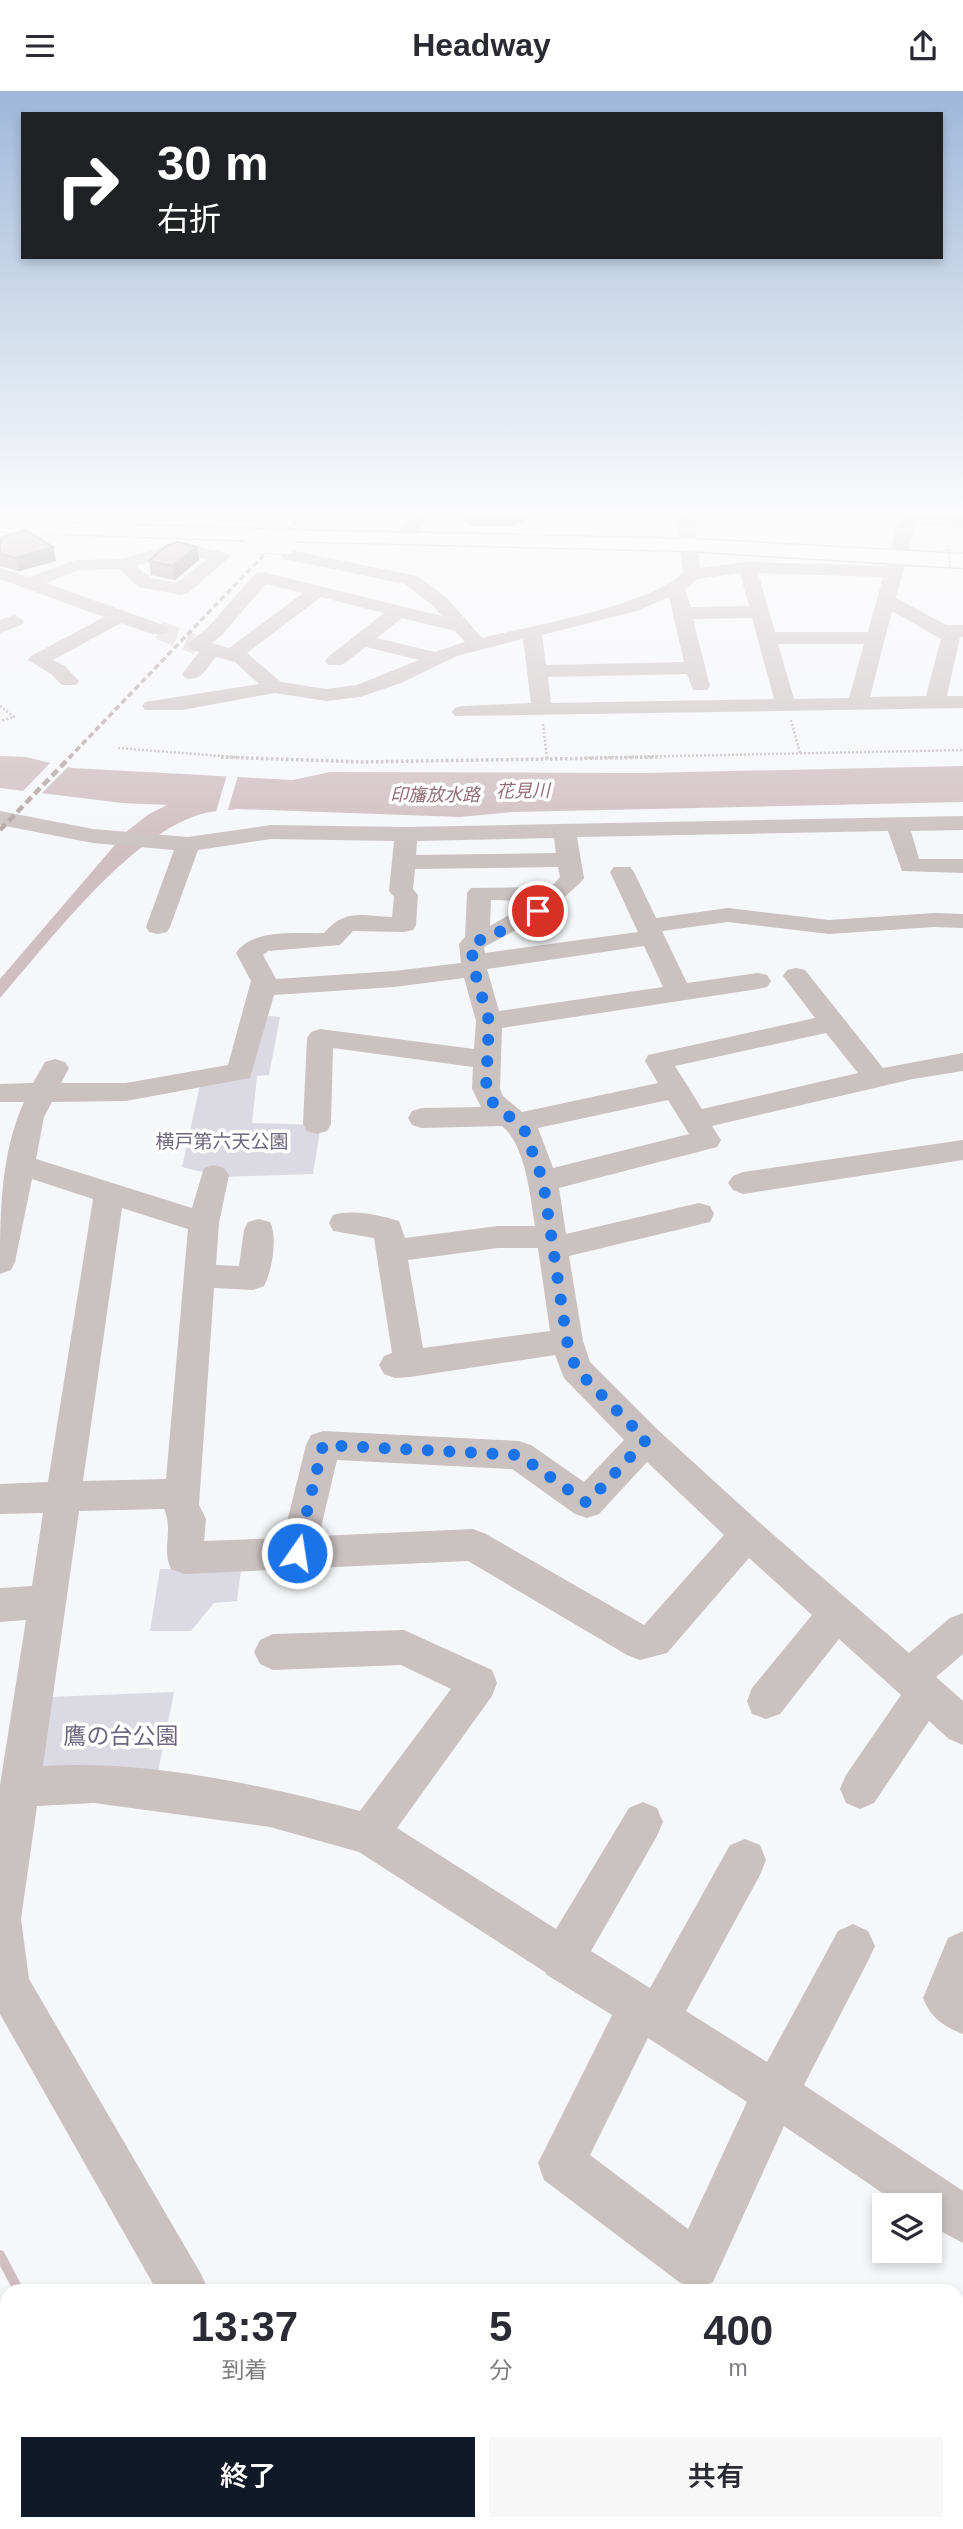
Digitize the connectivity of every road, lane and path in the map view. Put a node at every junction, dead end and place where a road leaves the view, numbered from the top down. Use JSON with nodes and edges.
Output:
{"nodes":[{"id":1,"x":96,"y":629,"type":"edge"},
{"id":2,"x":156,"y":629,"type":"edge"},
{"id":3,"x":217,"y":629,"type":"edge"},
{"id":4,"x":272,"y":629,"type":"edge"},
{"id":5,"x":377,"y":629,"type":"edge"},
{"id":6,"x":464,"y":629,"type":"edge"},
{"id":7,"x":551,"y":629,"type":"edge"},
{"id":8,"x":687,"y":629,"type":"edge"},
{"id":9,"x":764,"y":629,"type":"edge"},
{"id":10,"x":879,"y":629,"type":"edge"},
{"id":11,"x":938,"y":629,"type":"edge"},
{"id":12,"x":159,"y":630,"type":"tunnel mouth"},
{"id":13,"x":942,"y":631,"type":"junction"},
{"id":14,"x":963,"y":631,"type":"edge"},
{"id":15,"x":532,"y":634,"type":"junction"},
{"id":16,"x":596,"y":636,"type":"dead end"},
{"id":17,"x":767,"y":638,"type":"junction"},
{"id":18,"x":876,"y":638,"type":"junction"},
{"id":19,"x":363,"y":640,"type":"junction"},
{"id":20,"x":477,"y":644,"type":"junction"},
{"id":21,"x":212,"y":649,"type":"junction"},
{"id":22,"x":232,"y":655,"type":"junction"},
{"id":23,"x":436,"y":658,"type":"junction"},
{"id":24,"x":335,"y":661,"type":"dead end"},
{"id":25,"x":954,"y":665,"type":"edge"},
{"id":26,"x":695,"y":668,"type":"junction"},
{"id":27,"x":538,"y":671,"type":"junction"},
{"id":28,"x":192,"y":674,"type":"dead end"},
{"id":29,"x":69,"y":681,"type":"dead end"},
{"id":30,"x":275,"y":687,"type":"junction"},
{"id":31,"x":963,"y":702,"type":"edge"},
{"id":32,"x":858,"y":703,"type":"junction"},
{"id":33,"x":935,"y":703,"type":"junction"},
{"id":34,"x":786,"y":705,"type":"junction"},
{"id":35,"x":0,"y":706,"type":"edge"},
{"id":36,"x":152,"y":706,"type":"dead end"},
{"id":37,"x":705,"y":706,"type":"junction"},
{"id":38,"x":542,"y":709,"type":"junction"},
{"id":39,"x":462,"y":712,"type":"dead end"},
{"id":40,"x":0,"y":721,"type":"edge"},
{"id":41,"x":118,"y":747,"type":"dead end"},
{"id":42,"x":963,"y":750,"type":"edge"},
{"id":43,"x":800,"y":753,"type":"junction"},
{"id":44,"x":547,"y":759,"type":"junction"},
{"id":45,"x":0,"y":818,"type":"edge"},
{"id":46,"x":963,"y":823,"type":"edge"},
{"id":47,"x":897,"y":824,"type":"junction"},
{"id":48,"x":564,"y":831,"type":"junction"},
{"id":49,"x":406,"y":834,"type":"junction"},
{"id":50,"x":188,"y":844,"type":"junction"},
{"id":51,"x":569,"y":860,"type":"junction"},
{"id":52,"x":405,"y":862,"type":"junction"},
{"id":53,"x":963,"y":866,"type":"edge"},
{"id":54,"x":622,"y":872,"type":"dead end"},
{"id":55,"x":557,"y":894,"type":"junction"},
{"id":56,"x":963,"y":921,"type":"edge"},
{"id":57,"x":158,"y":927,"type":"dead end"},
{"id":58,"x":650,"y":932,"type":"junction"},
{"id":59,"x":475,"y":958,"type":"junction"},
{"id":60,"x":796,"y":976,"type":"dead end"},
{"id":61,"x":758,"y":981,"type":"dead end"},
{"id":62,"x":263,"y":988,"type":"junction"},
{"id":63,"x":679,"y":993,"type":"junction"},
{"id":64,"x":489,"y":1021,"type":"junction"},
{"id":65,"x":831,"y":1023,"type":"junction"},
{"id":66,"x":488,"y":1060,"type":"junction"},
{"id":67,"x":963,"y":1062,"type":"edge"},
{"id":68,"x":877,"y":1079,"type":"junction"},
{"id":69,"x":48,"y":1080,"type":"junction"},
{"id":70,"x":676,"y":1089,"type":"junction"},
{"id":71,"x":0,"y":1093,"type":"edge"},
{"id":72,"x":422,"y":1118,"type":"dead end"},
{"id":73,"x":513,"y":1120,"type":"junction"},
{"id":74,"x":695,"y":1120,"type":"junction"},
{"id":75,"x":317,"y":1124,"type":"dead end"},
{"id":76,"x":963,"y":1150,"type":"edge"},
{"id":77,"x":14,"y":1161,"type":"edge"},
{"id":78,"x":214,"y":1175,"type":"dead end"},
{"id":79,"x":543,"y":1181,"type":"junction"},
{"id":80,"x":743,"y":1183,"type":"dead end"},
{"id":81,"x":109,"y":1193,"type":"junction"},
{"id":82,"x":699,"y":1214,"type":"dead end"},
{"id":83,"x":204,"y":1223,"type":"junction"},
{"id":84,"x":344,"y":1223,"type":"dead end"},
{"id":85,"x":259,"y":1230,"type":"dead end"},
{"id":86,"x":552,"y":1242,"type":"junction"},
{"id":87,"x":392,"y":1251,"type":"junction"},
{"id":88,"x":0,"y":1262,"type":"edge"},
{"id":89,"x":200,"y":1276,"type":"junction"},
{"id":90,"x":567,"y":1341,"type":"junction"},
{"id":91,"x":646,"y":1440,"type":"junction"},
{"id":92,"x":183,"y":1493,"type":"junction"},
{"id":93,"x":64,"y":1496,"type":"junction"},
{"id":94,"x":0,"y":1499,"type":"edge"},
{"id":95,"x":747,"y":1534,"type":"junction"},
{"id":96,"x":297,"y":1553,"type":"junction"},
{"id":97,"x":48,"y":1601,"type":"junction"},
{"id":98,"x":0,"y":1605,"type":"edge"},
{"id":99,"x":836,"y":1614,"type":"junction"},
{"id":100,"x":963,"y":1630,"type":"edge"},
{"id":101,"x":273,"y":1652,"type":"dead end"},
{"id":102,"x":916,"y":1685,"type":"junction"},
{"id":103,"x":766,"y":1701,"type":"dead end"},
{"id":104,"x":963,"y":1726,"type":"edge"},
{"id":105,"x":14,"y":1735,"type":"edge"},
{"id":106,"x":21,"y":1787,"type":"junction"},
{"id":107,"x":860,"y":1789,"type":"dead end"},
{"id":108,"x":643,"y":1822,"type":"dead end"},
{"id":109,"x":368,"y":1834,"type":"junction"},
{"id":110,"x":745,"y":1860,"type":"dead end"},
{"id":111,"x":853,"y":1946,"type":"dead end"},
{"id":112,"x":963,"y":1953,"type":"edge"},
{"id":113,"x":562,"y":1960,"type":"junction"},
{"id":114,"x":963,"y":2012,"type":"edge"},
{"id":115,"x":648,"y":2014,"type":"junction"},
{"id":116,"x":775,"y":2093,"type":"junction"},
{"id":117,"x":963,"y":2219,"type":"edge"},
{"id":118,"x":180,"y":2284,"type":"edge"}],
"edges":[{"from":1,"to":29,"type":"street"},
{"from":2,"to":12,"type":"street"},
{"from":3,"to":21,"type":"street"},
{"from":4,"to":22,"type":"street"},
{"from":5,"to":19,"type":"street"},
{"from":6,"to":20,"type":"street"},
{"from":7,"to":15,"type":"street"},
{"from":8,"to":26,"type":"street"},
{"from":9,"to":17,"type":"street"},
{"from":10,"to":18,"type":"street"},
{"from":11,"to":13,"type":"street"},
{"from":13,"to":14,"type":"street"},
{"from":13,"to":25,"type":"street"},
{"from":15,"to":16,"type":"street"},
{"from":15,"to":20,"type":"street"},
{"from":15,"to":27,"type":"street"},
{"from":17,"to":18,"type":"street"},
{"from":17,"to":34,"type":"street"},
{"from":18,"to":32,"type":"street"},
{"from":19,"to":23,"type":"street"},
{"from":19,"to":24,"type":"street"},
{"from":20,"to":23,"type":"street"},
{"from":21,"to":22,"type":"street"},
{"from":21,"to":28,"type":"street"},
{"from":22,"to":30,"type":"street"},
{"from":23,"to":30,"type":"street"},
{"from":25,"to":33,"type":"street"},
{"from":26,"to":27,"type":"street"},
{"from":26,"to":37,"type":"street"},
{"from":27,"to":38,"type":"street"},
{"from":30,"to":36,"type":"street"},
{"from":31,"to":33,"type":"street"},
{"from":32,"to":33,"type":"street"},
{"from":32,"to":34,"type":"street"},
{"from":34,"to":37,"type":"street"},
{"from":34,"to":43,"type":"path"},
{"from":35,"to":40,"type":"path"},
{"from":37,"to":38,"type":"street"},
{"from":38,"to":39,"type":"street"},
{"from":38,"to":44,"type":"path"},
{"from":41,"to":44,"type":"path"},
{"from":42,"to":43,"type":"path"},
{"from":43,"to":44,"type":"path"},
{"from":45,"to":50,"type":"street"},
{"from":46,"to":47,"type":"street"},
{"from":47,"to":48,"type":"street"},
{"from":47,"to":53,"type":"street"},
{"from":48,"to":49,"type":"street"},
{"from":48,"to":51,"type":"street"},
{"from":49,"to":50,"type":"street"},
{"from":49,"to":52,"type":"street"},
{"from":50,"to":57,"type":"street"},
{"from":51,"to":52,"type":"street"},
{"from":51,"to":55,"type":"street"},
{"from":52,"to":62,"type":"street"},
{"from":54,"to":58,"type":"street"},
{"from":55,"to":59,"type":"street"},
{"from":55,"to":59,"type":"street"},
{"from":56,"to":58,"type":"street"},
{"from":58,"to":59,"type":"street"},
{"from":58,"to":63,"type":"street"},
{"from":59,"to":62,"type":"street"},
{"from":59,"to":64,"type":"street"},
{"from":60,"to":65,"type":"street"},
{"from":61,"to":63,"type":"street"},
{"from":62,"to":69,"type":"street"},
{"from":63,"to":64,"type":"street"},
{"from":64,"to":66,"type":"street"},
{"from":65,"to":68,"type":"street"},
{"from":65,"to":70,"type":"street"},
{"from":66,"to":73,"type":"street"},
{"from":66,"to":75,"type":"street"},
{"from":67,"to":68,"type":"street"},
{"from":68,"to":74,"type":"street"},
{"from":69,"to":71,"type":"street"},
{"from":69,"to":77,"type":"street"},
{"from":70,"to":73,"type":"street"},
{"from":70,"to":74,"type":"street"},
{"from":72,"to":73,"type":"street"},
{"from":73,"to":79,"type":"street"},
{"from":74,"to":79,"type":"street"},
{"from":76,"to":80,"type":"street"},
{"from":77,"to":81,"type":"street"},
{"from":77,"to":88,"type":"street"},
{"from":78,"to":83,"type":"street"},
{"from":79,"to":86,"type":"street"},
{"from":81,"to":83,"type":"street"},
{"from":81,"to":93,"type":"street"},
{"from":82,"to":86,"type":"street"},
{"from":83,"to":89,"type":"street"},
{"from":84,"to":87,"type":"street"},
{"from":85,"to":89,"type":"street"},
{"from":86,"to":87,"type":"street"},
{"from":86,"to":90,"type":"street"},
{"from":87,"to":90,"type":"street"},
{"from":89,"to":92,"type":"street"},
{"from":90,"to":91,"type":"street"},
{"from":91,"to":95,"type":"street"},
{"from":91,"to":96,"type":"street"},
{"from":92,"to":93,"type":"street"},
{"from":92,"to":96,"type":"street"},
{"from":93,"to":94,"type":"street"},
{"from":93,"to":97,"type":"street"},
{"from":95,"to":96,"type":"street"},
{"from":95,"to":99,"type":"street"},
{"from":97,"to":98,"type":"street"},
{"from":97,"to":105,"type":"street"},
{"from":99,"to":102,"type":"street"},
{"from":99,"to":103,"type":"street"},
{"from":100,"to":102,"type":"street"},
{"from":101,"to":109,"type":"street"},
{"from":102,"to":104,"type":"street"},
{"from":102,"to":107,"type":"street"},
{"from":105,"to":106,"type":"street"},
{"from":106,"to":109,"type":"street"},
{"from":106,"to":118,"type":"street"},
{"from":108,"to":113,"type":"street"},
{"from":109,"to":113,"type":"street"},
{"from":110,"to":115,"type":"street"},
{"from":111,"to":116,"type":"street"},
{"from":112,"to":114,"type":"street"},
{"from":113,"to":115,"type":"street"},
{"from":115,"to":116,"type":"street"},
{"from":115,"to":116,"type":"street"},
{"from":116,"to":117,"type":"street"}]}
